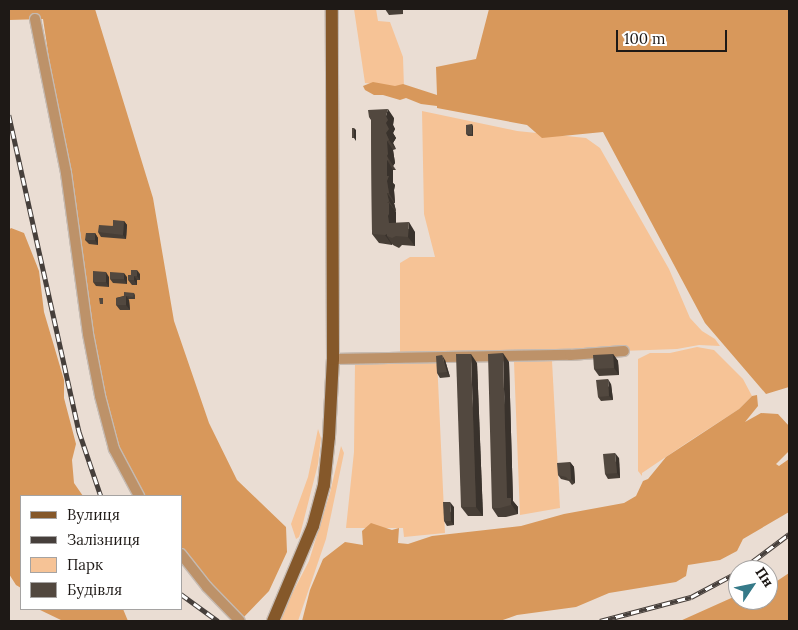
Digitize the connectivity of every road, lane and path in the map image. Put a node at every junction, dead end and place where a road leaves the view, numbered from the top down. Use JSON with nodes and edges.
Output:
{"nodes":[{"id":1,"x":332,"y":9,"type":"edge"},
{"id":2,"x":35,"y":19,"type":"dead end"},
{"id":3,"x":624,"y":351,"type":"dead end"},
{"id":4,"x":333,"y":359,"type":"junction"},
{"id":5,"x":138,"y":495,"type":"edge"},
{"id":6,"x":182,"y":555,"type":"edge"},
{"id":7,"x":240,"y":621,"type":"edge"},
{"id":8,"x":273,"y":621,"type":"edge"}],
"edges":[{"from":1,"to":4,"type":"main road"},
{"from":2,"to":5,"type":"street"},
{"from":3,"to":4,"type":"street"},
{"from":4,"to":8,"type":"main road"},
{"from":6,"to":7,"type":"street"}]}
